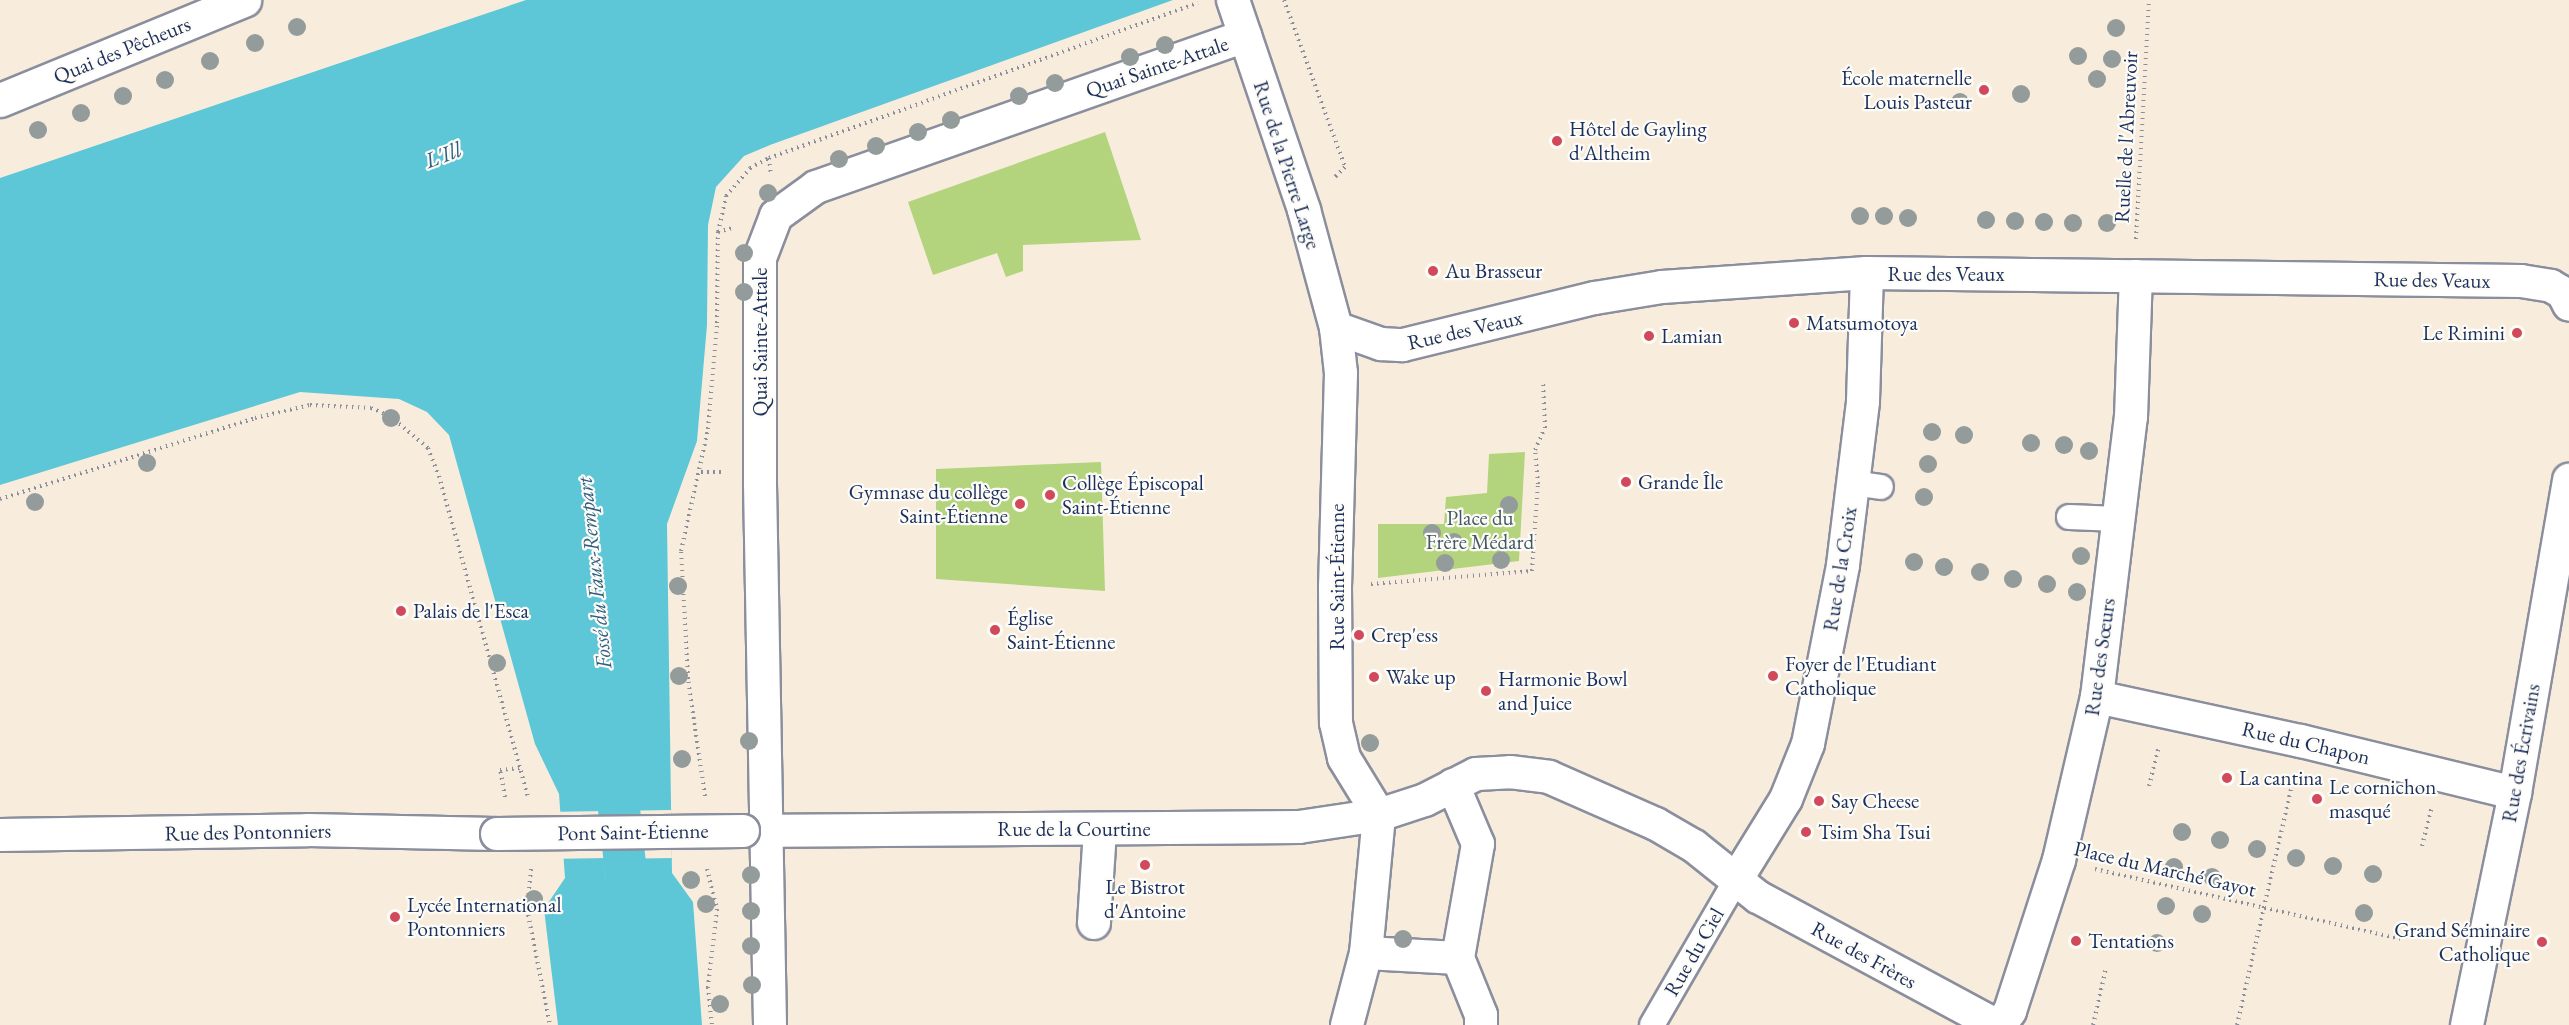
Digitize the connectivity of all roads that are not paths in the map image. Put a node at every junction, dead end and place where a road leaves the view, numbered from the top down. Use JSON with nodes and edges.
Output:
{"nodes":[{"id":1,"x":244,"y":0,"type":"edge"},
{"id":2,"x":1234,"y":2,"type":"edge"},
{"id":3,"x":1245,"y":36,"type":"junction"},
{"id":4,"x":0,"y":100,"type":"edge"},
{"id":5,"x":1867,"y":273,"type":"junction"},
{"id":6,"x":2136,"y":276,"type":"junction"},
{"id":7,"x":2567,"y":296,"type":"edge"},
{"id":8,"x":1336,"y":328,"type":"junction"},
{"id":9,"x":2569,"y":480,"type":"edge"},
{"id":10,"x":2069,"y":516,"type":"dead end"},
{"id":11,"x":2118,"y":519,"type":"junction"},
{"id":12,"x":2097,"y":698,"type":"junction"},
{"id":13,"x":1453,"y":786,"type":"junction"},
{"id":14,"x":2515,"y":793,"type":"junction"},
{"id":15,"x":1379,"y":815,"type":"junction"},
{"id":16,"x":1100,"y":830,"type":"junction"},
{"id":17,"x":756,"y":831,"type":"junction"},
{"id":18,"x":497,"y":834,"type":"joint"},
{"id":19,"x":0,"y":836,"type":"edge"},
{"id":20,"x":1736,"y":880,"type":"junction"},
{"id":21,"x":1094,"y":923,"type":"dead end"},
{"id":22,"x":1366,"y":953,"type":"junction"},
{"id":23,"x":1458,"y":958,"type":"junction"},
{"id":24,"x":1481,"y":1020,"type":"edge"},
{"id":25,"x":770,"y":1025,"type":"edge"},
{"id":26,"x":1347,"y":1025,"type":"edge"},
{"id":27,"x":1652,"y":1025,"type":"edge"},
{"id":28,"x":1998,"y":1025,"type":"edge"},
{"id":29,"x":2467,"y":1025,"type":"edge"}],
"edges":[{"from":1,"to":4,"type":"street","name":"Quai des Pêcheurs"},
{"from":2,"to":3,"type":"street","name":"Rue de la Pierre Large"},
{"from":3,"to":8,"type":"street","name":"Rue de la Pierre Large"},
{"from":3,"to":17,"type":"street","name":"Quai Sainte-Attale"},
{"from":5,"to":6,"type":"street","name":"Rue des Veaux"},
{"from":5,"to":8,"type":"street","name":"Rue des Veaux"},
{"from":5,"to":20,"type":"street","name":"Rue de la Croix"},
{"from":6,"to":7,"type":"street","name":"Rue des Veaux"},
{"from":6,"to":11,"type":"street","name":"Rue des Sœurs"},
{"from":8,"to":15,"type":"street","name":"Rue Saint-Étienne"},
{"from":9,"to":14,"type":"street","name":"Rue des Écrivains"},
{"from":10,"to":11,"type":"street"},
{"from":11,"to":12,"type":"street","name":"Rue des Sœurs"},
{"from":12,"to":14,"type":"street","name":"Rue du Chapon"},
{"from":12,"to":28,"type":"street","name":"Rue des Sœurs"},
{"from":13,"to":15,"type":"street","name":"Rue de la Courtine"},
{"from":13,"to":20,"type":"street","name":"Rue des Frères"},
{"from":13,"to":23,"type":"street"},
{"from":14,"to":29,"type":"street","name":"Rue des Écrivains"},
{"from":15,"to":16,"type":"street","name":"Rue de la Courtine"},
{"from":15,"to":22,"type":"street"},
{"from":16,"to":17,"type":"street","name":"Rue de la Courtine"},
{"from":16,"to":21,"type":"street"},
{"from":17,"to":18,"type":"street","name":"Pont Saint-Étienne","bridge":true},
{"from":17,"to":25,"type":"street","name":"Quai Sainte-Attale"},
{"from":18,"to":19,"type":"street","name":"Rue des Pontonniers"},
{"from":20,"to":27,"type":"street","name":"Rue du Ciel"},
{"from":20,"to":28,"type":"street","name":"Rue des Frères"},
{"from":22,"to":23,"type":"street"},
{"from":22,"to":26,"type":"street"},
{"from":23,"to":24,"type":"street"}]}
